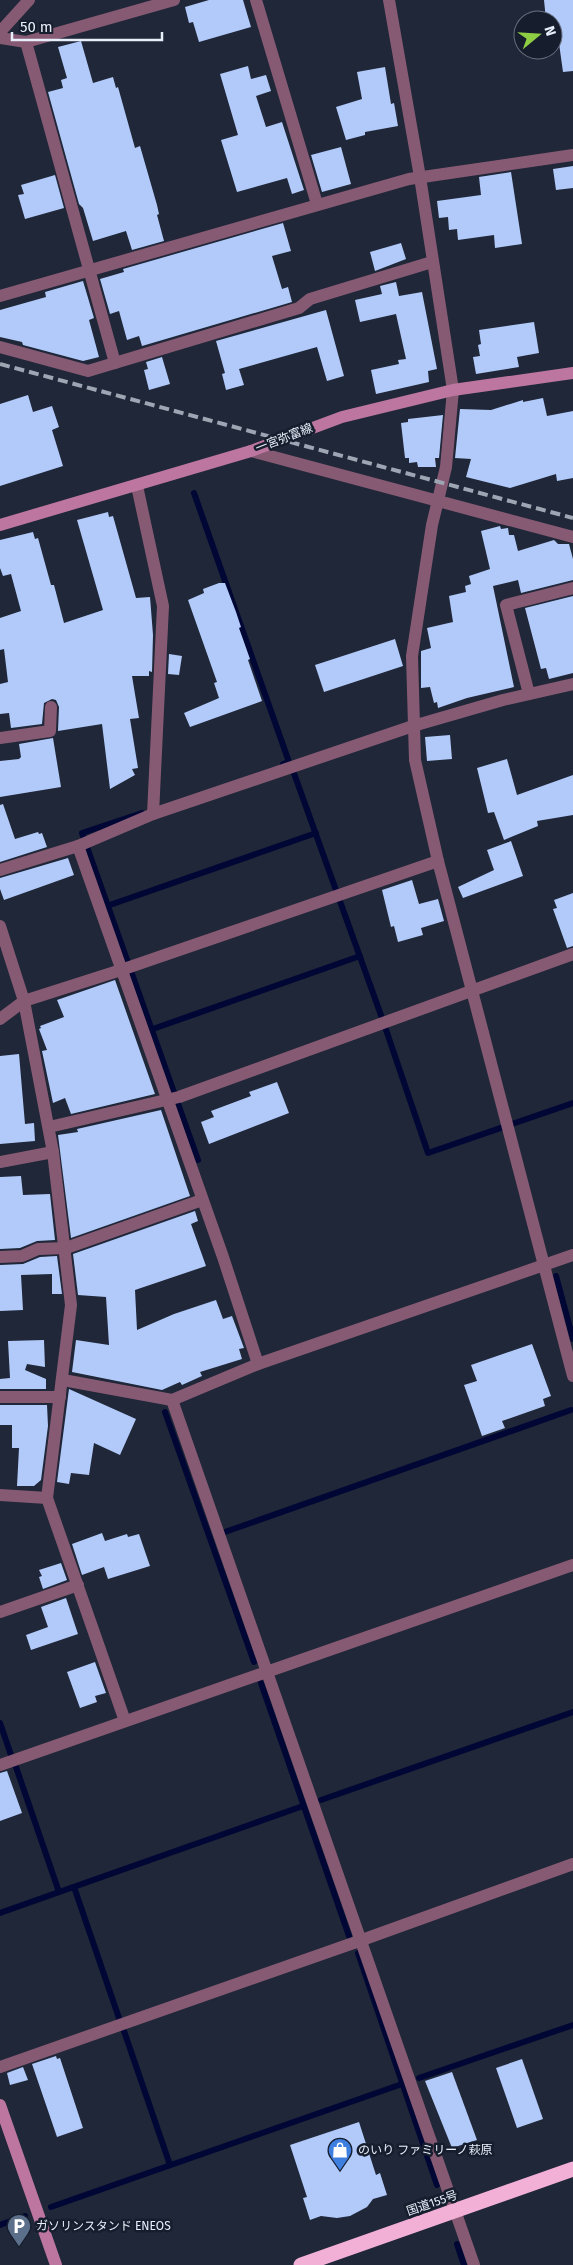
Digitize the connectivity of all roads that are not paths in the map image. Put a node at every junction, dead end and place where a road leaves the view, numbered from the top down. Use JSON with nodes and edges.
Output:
{"nodes":[{"id":1,"x":29,"y":0,"type":"edge"},
{"id":2,"x":174,"y":0,"type":"edge"},
{"id":3,"x":256,"y":0,"type":"edge"},
{"id":4,"x":389,"y":0,"type":"edge"},
{"id":5,"x":0,"y":32,"type":"edge"},
{"id":6,"x":0,"y":38,"type":"edge"},
{"id":7,"x":26,"y":42,"type":"junction"},
{"id":8,"x":573,"y":155,"type":"edge"},
{"id":9,"x":420,"y":176,"type":"junction"},
{"id":10,"x":317,"y":204,"type":"junction"},
{"id":11,"x":432,"y":262,"type":"junction"},
{"id":12,"x":90,"y":270,"type":"junction"},
{"id":13,"x":0,"y":296,"type":"edge"},
{"id":14,"x":0,"y":347,"type":"edge"},
{"id":15,"x":115,"y":363,"type":"junction"},
{"id":16,"x":573,"y":373,"type":"edge"},
{"id":17,"x":453,"y":390,"type":"junction"},
{"id":18,"x":251,"y":451,"type":"junction"},
{"id":19,"x":137,"y":486,"type":"junction"},
{"id":20,"x":438,"y":500,"type":"junction"},
{"id":21,"x":0,"y":526,"type":"edge"},
{"id":22,"x":573,"y":537,"type":"edge"},
{"id":23,"x":573,"y":588,"type":"edge"},
{"id":24,"x":573,"y":684,"type":"edge"},
{"id":25,"x":529,"y":694,"type":"junction"},
{"id":26,"x":51,"y":707,"type":"dead end"},
{"id":27,"x":413,"y":726,"type":"junction"},
{"id":28,"x":0,"y":738,"type":"edge"},
{"id":29,"x":152,"y":814,"type":"junction"},
{"id":30,"x":78,"y":846,"type":"junction"},
{"id":31,"x":438,"y":862,"type":"junction"},
{"id":32,"x":0,"y":870,"type":"edge"},
{"id":33,"x":0,"y":926,"type":"edge"},
{"id":34,"x":573,"y":954,"type":"edge"},
{"id":35,"x":122,"y":970,"type":"junction"},
{"id":36,"x":472,"y":991,"type":"junction"},
{"id":37,"x":24,"y":1001,"type":"junction"},
{"id":38,"x":0,"y":1019,"type":"edge"},
{"id":39,"x":167,"y":1099,"type":"junction"},
{"id":40,"x":49,"y":1126,"type":"junction"},
{"id":41,"x":53,"y":1152,"type":"junction"},
{"id":42,"x":0,"y":1162,"type":"edge"},
{"id":43,"x":202,"y":1200,"type":"junction"},
{"id":44,"x":66,"y":1248,"type":"junction"},
{"id":45,"x":573,"y":1255,"type":"edge"},
{"id":46,"x":0,"y":1257,"type":"edge"},
{"id":47,"x":544,"y":1265,"type":"junction"},
{"id":48,"x":258,"y":1364,"type":"junction"},
{"id":49,"x":573,"y":1376,"type":"edge"},
{"id":50,"x":63,"y":1380,"type":"junction"},
{"id":51,"x":0,"y":1397,"type":"edge"},
{"id":52,"x":60,"y":1397,"type":"junction"},
{"id":53,"x":172,"y":1400,"type":"junction"},
{"id":54,"x":0,"y":1495,"type":"edge"},
{"id":55,"x":47,"y":1498,"type":"junction"},
{"id":56,"x":573,"y":1566,"type":"edge"},
{"id":57,"x":78,"y":1585,"type":"junction"},
{"id":58,"x":0,"y":1612,"type":"edge"},
{"id":59,"x":267,"y":1672,"type":"junction"},
{"id":60,"x":125,"y":1721,"type":"junction"},
{"id":61,"x":0,"y":1765,"type":"edge"},
{"id":62,"x":573,"y":1864,"type":"edge"},
{"id":63,"x":362,"y":1940,"type":"junction"},
{"id":64,"x":0,"y":2067,"type":"edge"},
{"id":65,"x":0,"y":2105,"type":"edge"},
{"id":66,"x":573,"y":2169,"type":"edge"},
{"id":67,"x":455,"y":2211,"type":"junction"},
{"id":68,"x":56,"y":2265,"type":"edge"},
{"id":69,"x":301,"y":2265,"type":"edge"},
{"id":70,"x":474,"y":2265,"type":"edge"}],
"edges":[{"from":1,"to":5,"type":"street"},
{"from":2,"to":7,"type":"street"},
{"from":3,"to":10,"type":"street"},
{"from":4,"to":9,"type":"street"},
{"from":6,"to":7,"type":"street"},
{"from":7,"to":12,"type":"street"},
{"from":8,"to":9,"type":"street"},
{"from":9,"to":10,"type":"street"},
{"from":9,"to":11,"type":"street"},
{"from":10,"to":12,"type":"street"},
{"from":11,"to":15,"type":"street"},
{"from":11,"to":17,"type":"street"},
{"from":12,"to":13,"type":"street"},
{"from":12,"to":15,"type":"street"},
{"from":14,"to":15,"type":"street"},
{"from":16,"to":17,"type":"main road","name":"一宮弥富線"},
{"from":17,"to":18,"type":"main road","name":"一宮弥富線"},
{"from":17,"to":20,"type":"street"},
{"from":18,"to":19,"type":"main road","name":"一宮弥富線"},
{"from":18,"to":20,"type":"street"},
{"from":19,"to":21,"type":"main road","name":"一宮弥富線"},
{"from":19,"to":29,"type":"street"},
{"from":20,"to":22,"type":"street"},
{"from":20,"to":27,"type":"street"},
{"from":23,"to":25,"type":"street"},
{"from":24,"to":25,"type":"street"},
{"from":25,"to":27,"type":"street"},
{"from":26,"to":28,"type":"street"},
{"from":27,"to":29,"type":"street"},
{"from":27,"to":31,"type":"street"},
{"from":29,"to":30,"type":"street"},
{"from":30,"to":32,"type":"street"},
{"from":30,"to":35,"type":"street"},
{"from":31,"to":35,"type":"street"},
{"from":31,"to":36,"type":"street"},
{"from":33,"to":37,"type":"street"},
{"from":34,"to":36,"type":"street"},
{"from":35,"to":37,"type":"street"},
{"from":35,"to":39,"type":"street"},
{"from":36,"to":39,"type":"street"},
{"from":36,"to":47,"type":"street"},
{"from":37,"to":38,"type":"street"},
{"from":37,"to":40,"type":"street"},
{"from":39,"to":40,"type":"street"},
{"from":39,"to":43,"type":"street"},
{"from":40,"to":41,"type":"street"},
{"from":41,"to":42,"type":"street"},
{"from":41,"to":44,"type":"street"},
{"from":43,"to":44,"type":"street"},
{"from":43,"to":48,"type":"street"},
{"from":44,"to":46,"type":"street"},
{"from":44,"to":50,"type":"street"},
{"from":45,"to":47,"type":"street"},
{"from":47,"to":48,"type":"street"},
{"from":47,"to":49,"type":"street"},
{"from":48,"to":53,"type":"street"},
{"from":50,"to":52,"type":"street"},
{"from":50,"to":53,"type":"street"},
{"from":51,"to":52,"type":"street"},
{"from":52,"to":55,"type":"street"},
{"from":53,"to":59,"type":"street"},
{"from":54,"to":55,"type":"street"},
{"from":55,"to":57,"type":"street"},
{"from":56,"to":59,"type":"street"},
{"from":57,"to":58,"type":"street"},
{"from":57,"to":60,"type":"street"},
{"from":59,"to":60,"type":"street"},
{"from":59,"to":63,"type":"street"},
{"from":60,"to":61,"type":"street"},
{"from":62,"to":63,"type":"street"},
{"from":63,"to":64,"type":"street"},
{"from":63,"to":67,"type":"street"},
{"from":65,"to":68,"type":"main road"},
{"from":66,"to":67,"type":"highway","name":"国道155号"},
{"from":67,"to":69,"type":"highway","name":"国道155号"},
{"from":67,"to":70,"type":"street"}]}
